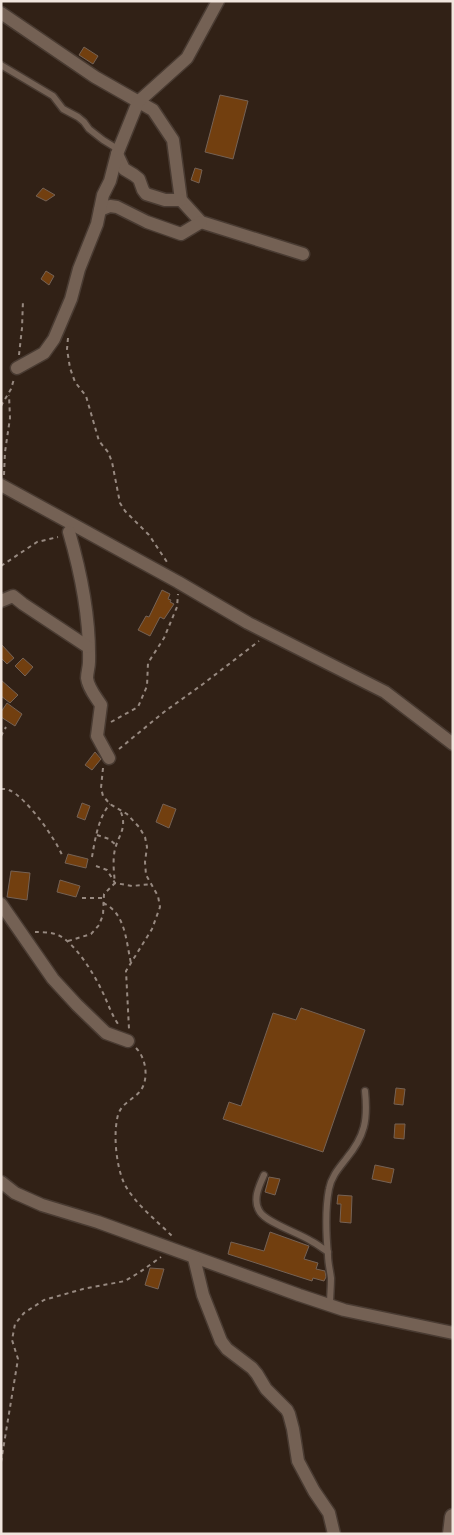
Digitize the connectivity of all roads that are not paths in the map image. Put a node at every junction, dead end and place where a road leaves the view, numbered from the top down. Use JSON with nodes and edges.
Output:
{"nodes":[{"id":1,"x":218,"y":1,"type":"edge"},
{"id":2,"x":1,"y":13,"type":"edge"},
{"id":3,"x":1,"y":65,"type":"edge"},
{"id":4,"x":138,"y":102,"type":"junction"},
{"id":5,"x":117,"y":154,"type":"junction"},
{"id":6,"x":181,"y":200,"type":"junction"},
{"id":7,"x":100,"y":210,"type":"junction"},
{"id":8,"x":201,"y":222,"type":"junction"},
{"id":9,"x":303,"y":254,"type":"dead end"},
{"id":10,"x":17,"y":368,"type":"dead end"},
{"id":11,"x":3,"y":482,"type":"edge"},
{"id":12,"x":69,"y":532,"type":"road end"},
{"id":13,"x":1,"y":601,"type":"edge"},
{"id":14,"x":88,"y":648,"type":"junction"},
{"id":15,"x":453,"y":744,"type":"edge"},
{"id":16,"x":109,"y":758,"type":"road end"},
{"id":17,"x":1,"y":904,"type":"edge"},
{"id":18,"x":128,"y":1040,"type":"road end"},
{"id":19,"x":365,"y":1091,"type":"dead end"},
{"id":20,"x":264,"y":1175,"type":"dead end"},
{"id":21,"x":1,"y":1182,"type":"edge"},
{"id":22,"x":328,"y":1252,"type":"junction"},
{"id":23,"x":194,"y":1258,"type":"junction"},
{"id":24,"x":330,"y":1305,"type":"junction"},
{"id":25,"x":453,"y":1333,"type":"edge"},
{"id":26,"x":453,"y":1517,"type":"edge"},
{"id":27,"x":334,"y":1534,"type":"edge"},
{"id":28,"x":451,"y":1534,"type":"edge"}],
"edges":[{"from":1,"to":4,"type":"street"},
{"from":2,"to":4,"type":"street"},
{"from":3,"to":5,"type":"lane"},
{"from":4,"to":5,"type":"street"},
{"from":4,"to":6,"type":"street"},
{"from":5,"to":6,"type":"street"},
{"from":5,"to":7,"type":"street"},
{"from":6,"to":8,"type":"street"},
{"from":7,"to":8,"type":"street"},
{"from":7,"to":10,"type":"street"},
{"from":8,"to":9,"type":"street"},
{"from":11,"to":15,"type":"street"},
{"from":12,"to":14,"type":"street"},
{"from":13,"to":14,"type":"street"},
{"from":14,"to":16,"type":"street"},
{"from":17,"to":18,"type":"street"},
{"from":19,"to":22,"type":"lane"},
{"from":20,"to":22,"type":"lane"},
{"from":21,"to":23,"type":"street"},
{"from":22,"to":24,"type":"lane"},
{"from":23,"to":24,"type":"street"},
{"from":23,"to":27,"type":"street"},
{"from":24,"to":25,"type":"street"},
{"from":26,"to":28,"type":"street"}]}
